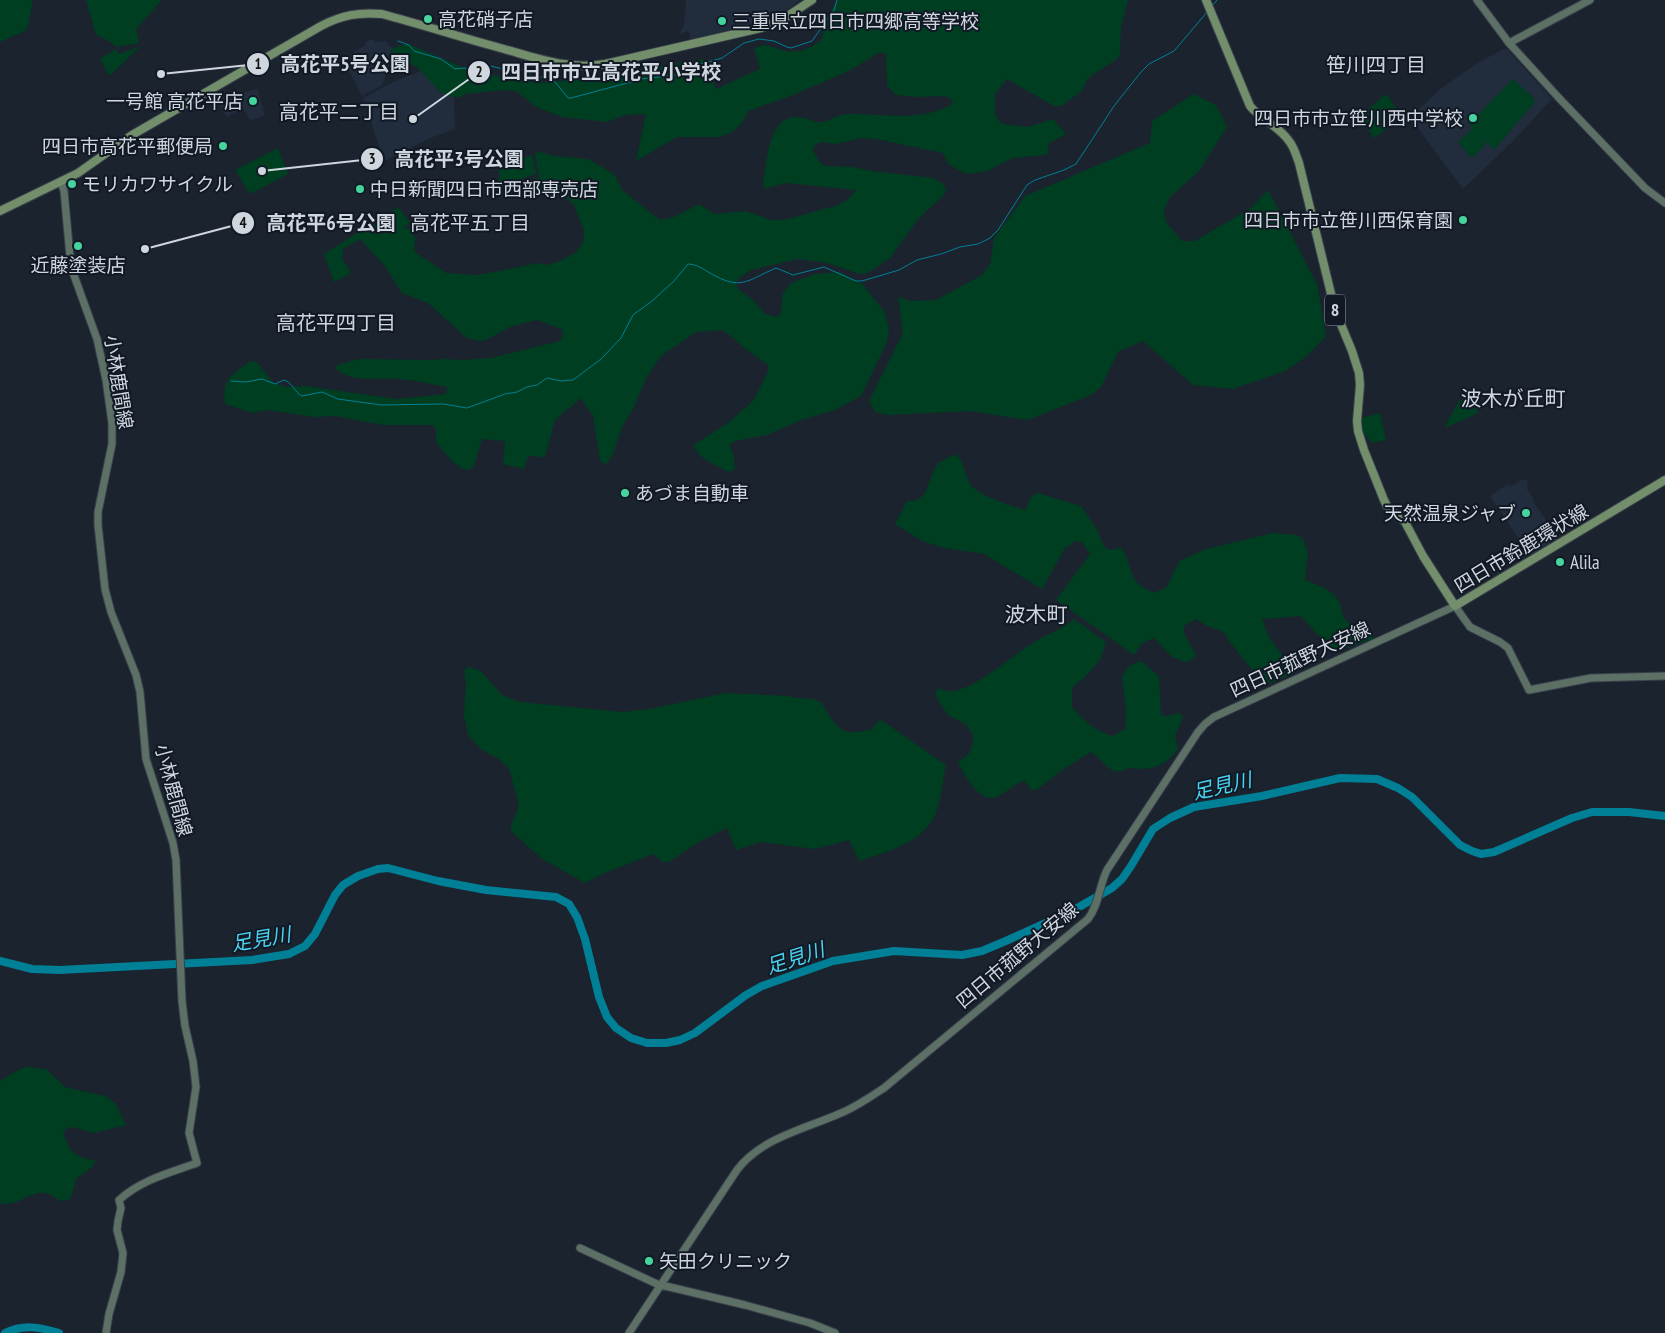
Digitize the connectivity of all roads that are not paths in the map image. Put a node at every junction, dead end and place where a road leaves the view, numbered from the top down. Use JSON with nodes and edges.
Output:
{"nodes":[{"id":1,"x":812,"y":0,"type":"edge"},
{"id":2,"x":1477,"y":0,"type":"edge"},
{"id":3,"x":1590,"y":0,"type":"edge"},
{"id":4,"x":1208,"y":7,"type":"edge"},
{"id":5,"x":1509,"y":43,"type":"junction"},
{"id":6,"x":61,"y":182,"type":"junction"},
{"id":7,"x":1665,"y":202,"type":"edge"},
{"id":8,"x":0,"y":211,"type":"edge"},
{"id":9,"x":1665,"y":480,"type":"edge"},
{"id":10,"x":1455,"y":606,"type":"junction"},
{"id":11,"x":1665,"y":676,"type":"edge"},
{"id":12,"x":580,"y":1248,"type":"dead end"},
{"id":13,"x":662,"y":1284,"type":"junction"},
{"id":14,"x":106,"y":1333,"type":"edge"},
{"id":15,"x":629,"y":1333,"type":"edge"},
{"id":16,"x":835,"y":1333,"type":"edge"}],
"edges":[{"from":1,"to":6,"type":"main road"},
{"from":2,"to":5,"type":"main road"},
{"from":3,"to":5,"type":"main road"},
{"from":4,"to":10,"type":"main road","name":"四日市鈴鹿環状線","number":"8"},
{"from":5,"to":7,"type":"main road"},
{"from":6,"to":8,"type":"main road"},
{"from":6,"to":14,"type":"main road","name":"小林鹿間線"},
{"from":9,"to":10,"type":"main road","name":"四日市鈴鹿環状線"},
{"from":10,"to":11,"type":"main road"},
{"from":10,"to":13,"type":"main road","name":"四日市菰野大安線"},
{"from":12,"to":13,"type":"main road"},
{"from":13,"to":15,"type":"main road","name":"四日市菰野大安線"},
{"from":13,"to":16,"type":"main road"}]}
